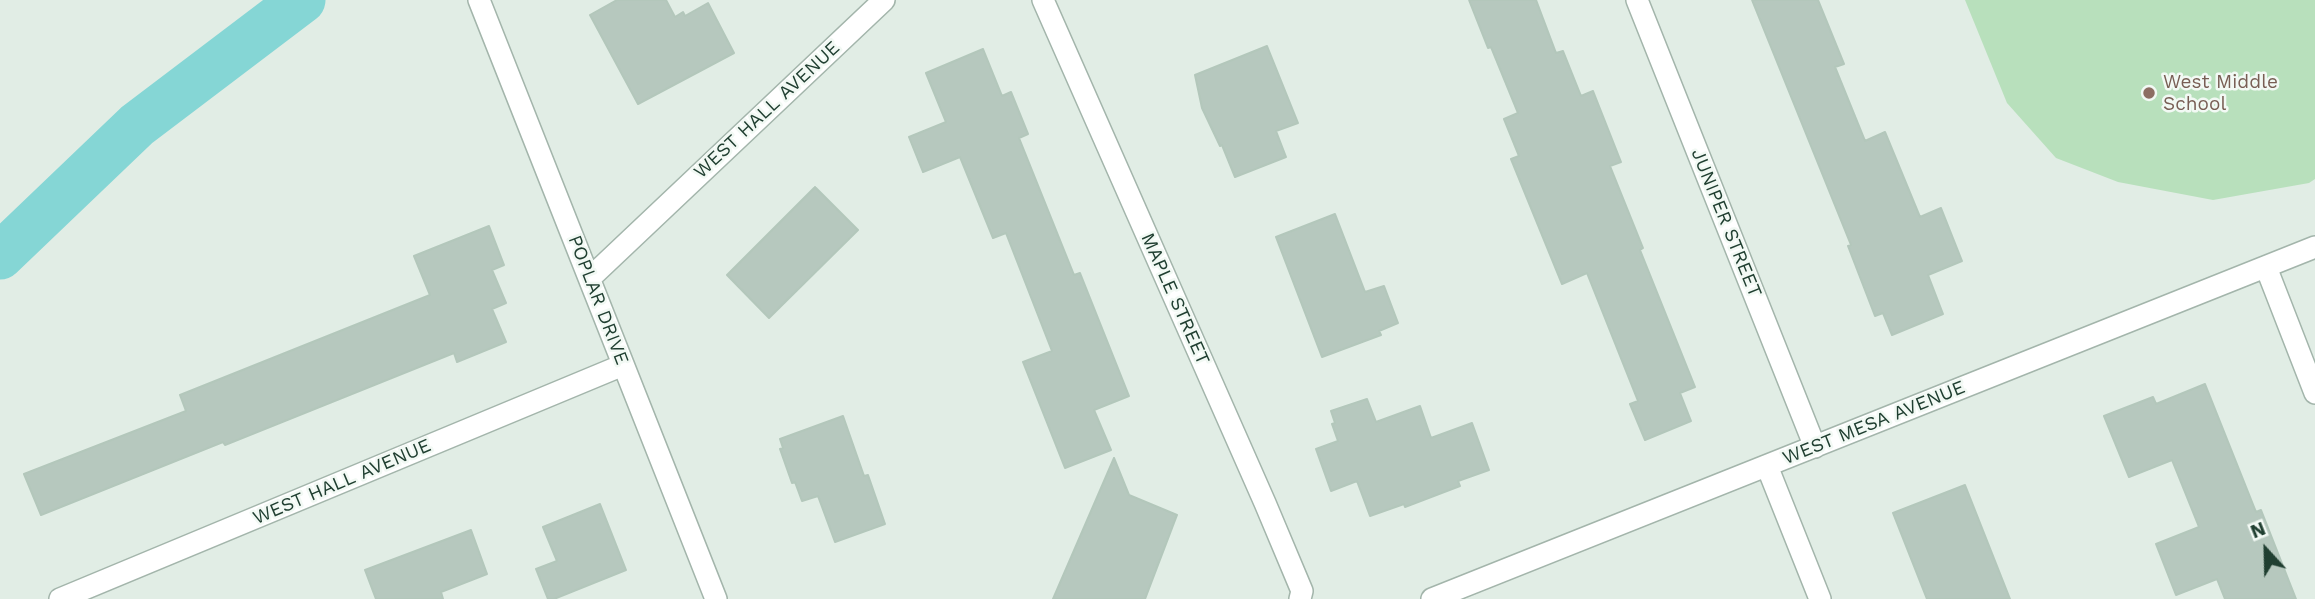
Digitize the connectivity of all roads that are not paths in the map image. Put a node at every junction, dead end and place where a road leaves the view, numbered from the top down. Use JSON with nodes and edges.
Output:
{"nodes":[{"id":1,"x":480,"y":0,"type":"edge"},
{"id":2,"x":884,"y":0,"type":"edge"},
{"id":3,"x":1044,"y":0,"type":"edge"},
{"id":4,"x":1637,"y":0,"type":"edge"},
{"id":5,"x":2315,"y":247,"type":"edge"},
{"id":6,"x":2266,"y":267,"type":"junction"},
{"id":7,"x":590,"y":278,"type":"junction"},
{"id":8,"x":623,"y":365,"type":"junction"},
{"id":9,"x":2315,"y":393,"type":"edge"},
{"id":10,"x":1815,"y":447,"type":"junction"},
{"id":11,"x":1767,"y":466,"type":"junction"},
{"id":12,"x":61,"y":599,"type":"edge"},
{"id":13,"x":716,"y":599,"type":"edge"},
{"id":14,"x":1300,"y":599,"type":"edge"},
{"id":15,"x":1432,"y":599,"type":"edge"},
{"id":16,"x":1820,"y":599,"type":"edge"}],
"edges":[{"from":1,"to":7,"type":"street","name":"POPLAR DRIVE"},
{"from":2,"to":7,"type":"street","name":"WEST HALL AVENUE"},
{"from":3,"to":14,"type":"street","name":"MAPLE STREET"},
{"from":4,"to":10,"type":"street","name":"JUNIPER STREET"},
{"from":5,"to":6,"type":"street","name":"WEST MESA AVENUE"},
{"from":6,"to":9,"type":"street"},
{"from":6,"to":10,"type":"street","name":"WEST MESA AVENUE"},
{"from":7,"to":8,"type":"street","name":"POPLAR DRIVE"},
{"from":8,"to":12,"type":"street","name":"WEST HALL AVENUE"},
{"from":8,"to":13,"type":"street","name":"POPLAR DRIVE"},
{"from":10,"to":11,"type":"street","name":"WEST MESA AVENUE"},
{"from":11,"to":15,"type":"street","name":"WEST MESA AVENUE"},
{"from":11,"to":16,"type":"street"}]}
